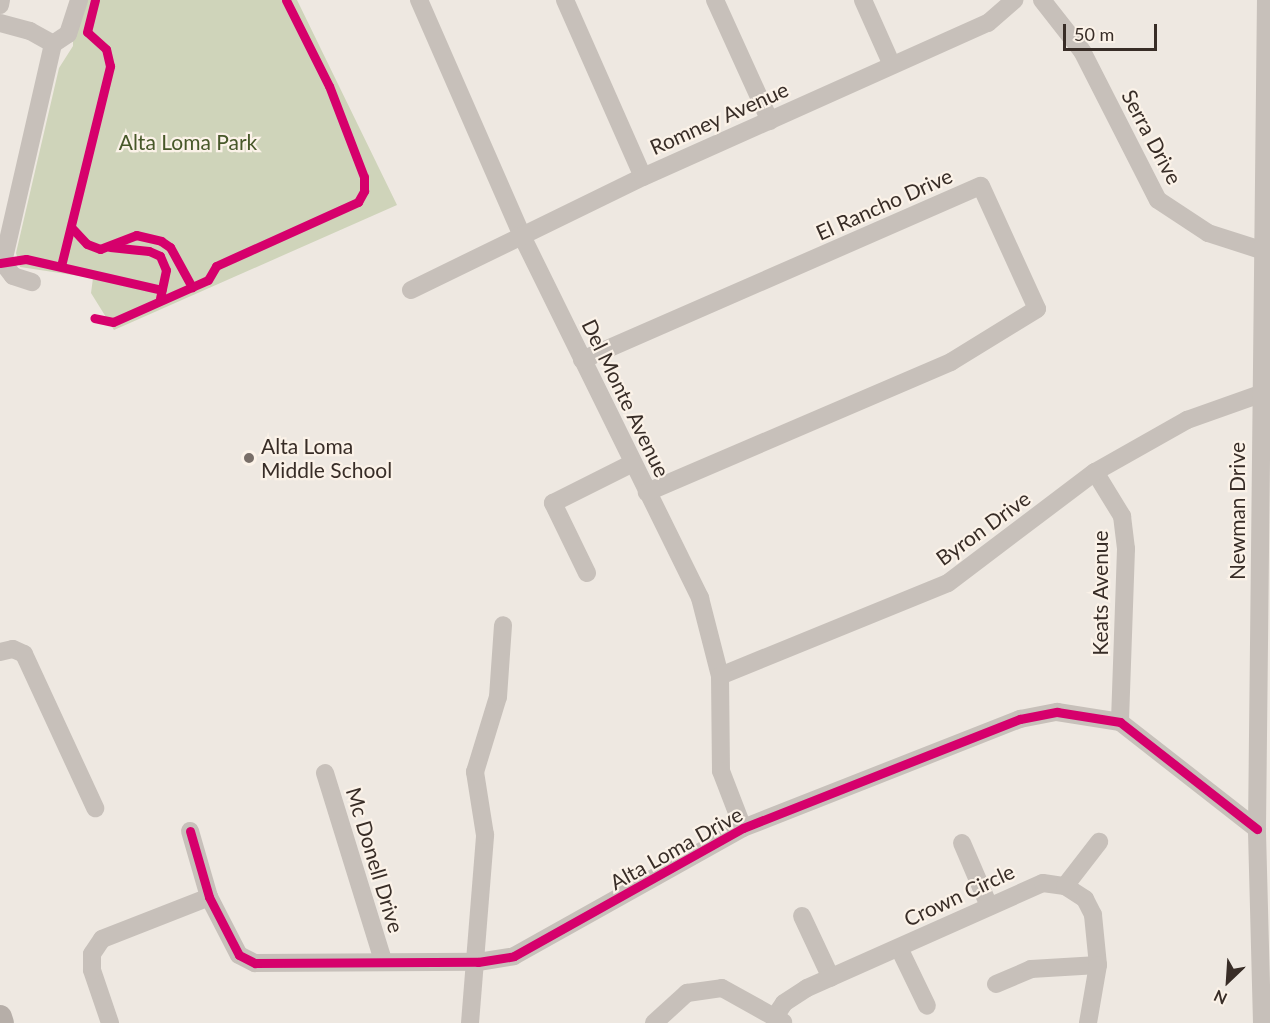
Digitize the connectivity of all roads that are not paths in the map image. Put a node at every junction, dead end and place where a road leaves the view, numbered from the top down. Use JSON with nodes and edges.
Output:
{"nodes":[{"id":1,"x":1,"y":0,"type":"edge"},
{"id":2,"x":79,"y":0,"type":"edge"},
{"id":3,"x":419,"y":0,"type":"edge"},
{"id":4,"x":565,"y":0,"type":"edge"},
{"id":5,"x":715,"y":0,"type":"edge"},
{"id":6,"x":863,"y":0,"type":"edge"},
{"id":7,"x":1014,"y":0,"type":"edge"},
{"id":8,"x":1042,"y":0,"type":"edge"},
{"id":9,"x":1266,"y":0,"type":"edge"},
{"id":10,"x":0,"y":6,"type":"edge"},
{"id":11,"x":0,"y":23,"type":"edge"},
{"id":12,"x":53,"y":44,"type":"junction"},
{"id":13,"x":892,"y":65,"type":"junction"},
{"id":14,"x":770,"y":121,"type":"junction"},
{"id":15,"x":643,"y":177,"type":"junction"},
{"id":16,"x":521,"y":234,"type":"junction"},
{"id":17,"x":1261,"y":250,"type":"junction"},
{"id":18,"x":32,"y":282,"type":"dead end"},
{"id":19,"x":411,"y":290,"type":"dead end"},
{"id":20,"x":582,"y":360,"type":"junction"},
{"id":21,"x":1260,"y":394,"type":"junction"},
{"id":22,"x":633,"y":463,"type":"junction"},
{"id":23,"x":1095,"y":472,"type":"junction"},
{"id":24,"x":647,"y":492,"type":"junction"},
{"id":25,"x":587,"y":573,"type":"dead end"},
{"id":26,"x":502,"y":625,"type":"dead end"},
{"id":27,"x":0,"y":652,"type":"edge"},
{"id":28,"x":720,"y":676,"type":"junction"},
{"id":29,"x":1120,"y":722,"type":"junction"},
{"id":30,"x":325,"y":773,"type":"dead end"},
{"id":31,"x":95,"y":808,"type":"dead end"},
{"id":32,"x":743,"y":828,"type":"junction"},
{"id":33,"x":1257,"y":829,"type":"junction"},
{"id":34,"x":190,"y":831,"type":"dead end"},
{"id":35,"x":1099,"y":842,"type":"dead end"},
{"id":36,"x":962,"y":843,"type":"dead end"},
{"id":37,"x":1065,"y":886,"type":"junction"},
{"id":38,"x":209,"y":897,"type":"junction"},
{"id":39,"x":989,"y":906,"type":"junction"},
{"id":40,"x":802,"y":916,"type":"dead end"},
{"id":41,"x":898,"y":948,"type":"junction"},
{"id":42,"x":383,"y":960,"type":"junction"},
{"id":43,"x":478,"y":962,"type":"junction"},
{"id":44,"x":1098,"y":965,"type":"junction"},
{"id":45,"x":831,"y":978,"type":"junction"},
{"id":46,"x":996,"y":984,"type":"dead end"},
{"id":47,"x":927,"y":1006,"type":"dead end"},
{"id":48,"x":0,"y":1017,"type":"edge"},
{"id":49,"x":1265,"y":1017,"type":"edge"},
{"id":50,"x":780,"y":1019,"type":"edge"},
{"id":51,"x":2,"y":1023,"type":"edge"},
{"id":52,"x":110,"y":1023,"type":"edge"},
{"id":53,"x":470,"y":1023,"type":"edge"},
{"id":54,"x":654,"y":1023,"type":"edge"},
{"id":55,"x":1088,"y":1023,"type":"edge"}],
"edges":[{"from":1,"to":10,"type":"street"},
{"from":2,"to":12,"type":"street"},
{"from":3,"to":16,"type":"street","name":"Del Monte Avenue"},
{"from":4,"to":15,"type":"street"},
{"from":5,"to":14,"type":"street"},
{"from":6,"to":13,"type":"street"},
{"from":7,"to":13,"type":"street","name":"Romney Avenue"},
{"from":8,"to":17,"type":"street","name":"Serra Drive"},
{"from":9,"to":17,"type":"street","name":"Newman Drive"},
{"from":11,"to":12,"type":"street"},
{"from":12,"to":18,"type":"street"},
{"from":13,"to":14,"type":"street","name":"Romney Avenue"},
{"from":14,"to":15,"type":"street","name":"Romney Avenue"},
{"from":15,"to":16,"type":"street","name":"Romney Avenue"},
{"from":16,"to":19,"type":"street","name":"Romney Avenue"},
{"from":16,"to":20,"type":"street","name":"Del Monte Avenue"},
{"from":17,"to":21,"type":"street","name":"Newman Drive"},
{"from":20,"to":22,"type":"street","name":"Del Monte Avenue"},
{"from":20,"to":24,"type":"street","name":"El Rancho Drive"},
{"from":21,"to":23,"type":"street","name":"Byron Drive"},
{"from":21,"to":33,"type":"street","name":"Newman Drive"},
{"from":22,"to":24,"type":"street","name":"Del Monte Avenue"},
{"from":22,"to":25,"type":"street"},
{"from":23,"to":28,"type":"street","name":"Byron Drive"},
{"from":23,"to":29,"type":"street","name":"Keats Avenue"},
{"from":24,"to":28,"type":"street","name":"Del Monte Avenue"},
{"from":26,"to":43,"type":"street"},
{"from":27,"to":31,"type":"street"},
{"from":28,"to":32,"type":"street","name":"Del Monte Avenue"},
{"from":29,"to":32,"type":"street","name":"Alta Loma Drive"},
{"from":29,"to":33,"type":"street","name":"Alta Loma Drive"},
{"from":30,"to":42,"type":"street","name":"Mc Donell Drive"},
{"from":32,"to":43,"type":"street","name":"Alta Loma Drive"},
{"from":33,"to":49,"type":"street","name":"Newman Drive"},
{"from":34,"to":38,"type":"street","name":"Alta Loma Drive"},
{"from":35,"to":37,"type":"street"},
{"from":36,"to":39,"type":"street"},
{"from":37,"to":39,"type":"street","name":"Crown Circle"},
{"from":37,"to":44,"type":"street"},
{"from":38,"to":42,"type":"street","name":"Alta Loma Drive"},
{"from":38,"to":52,"type":"street"},
{"from":39,"to":41,"type":"street","name":"Crown Circle"},
{"from":40,"to":45,"type":"street"},
{"from":41,"to":45,"type":"street","name":"Crown Circle"},
{"from":41,"to":47,"type":"street"},
{"from":42,"to":43,"type":"street","name":"Alta Loma Drive"},
{"from":43,"to":53,"type":"street"},
{"from":44,"to":46,"type":"street"},
{"from":44,"to":55,"type":"street"},
{"from":45,"to":50,"type":"street","name":"Crown Circle"},
{"from":48,"to":51,"type":"main road"},
{"from":50,"to":54,"type":"street","name":"Crown Circle"}]}
